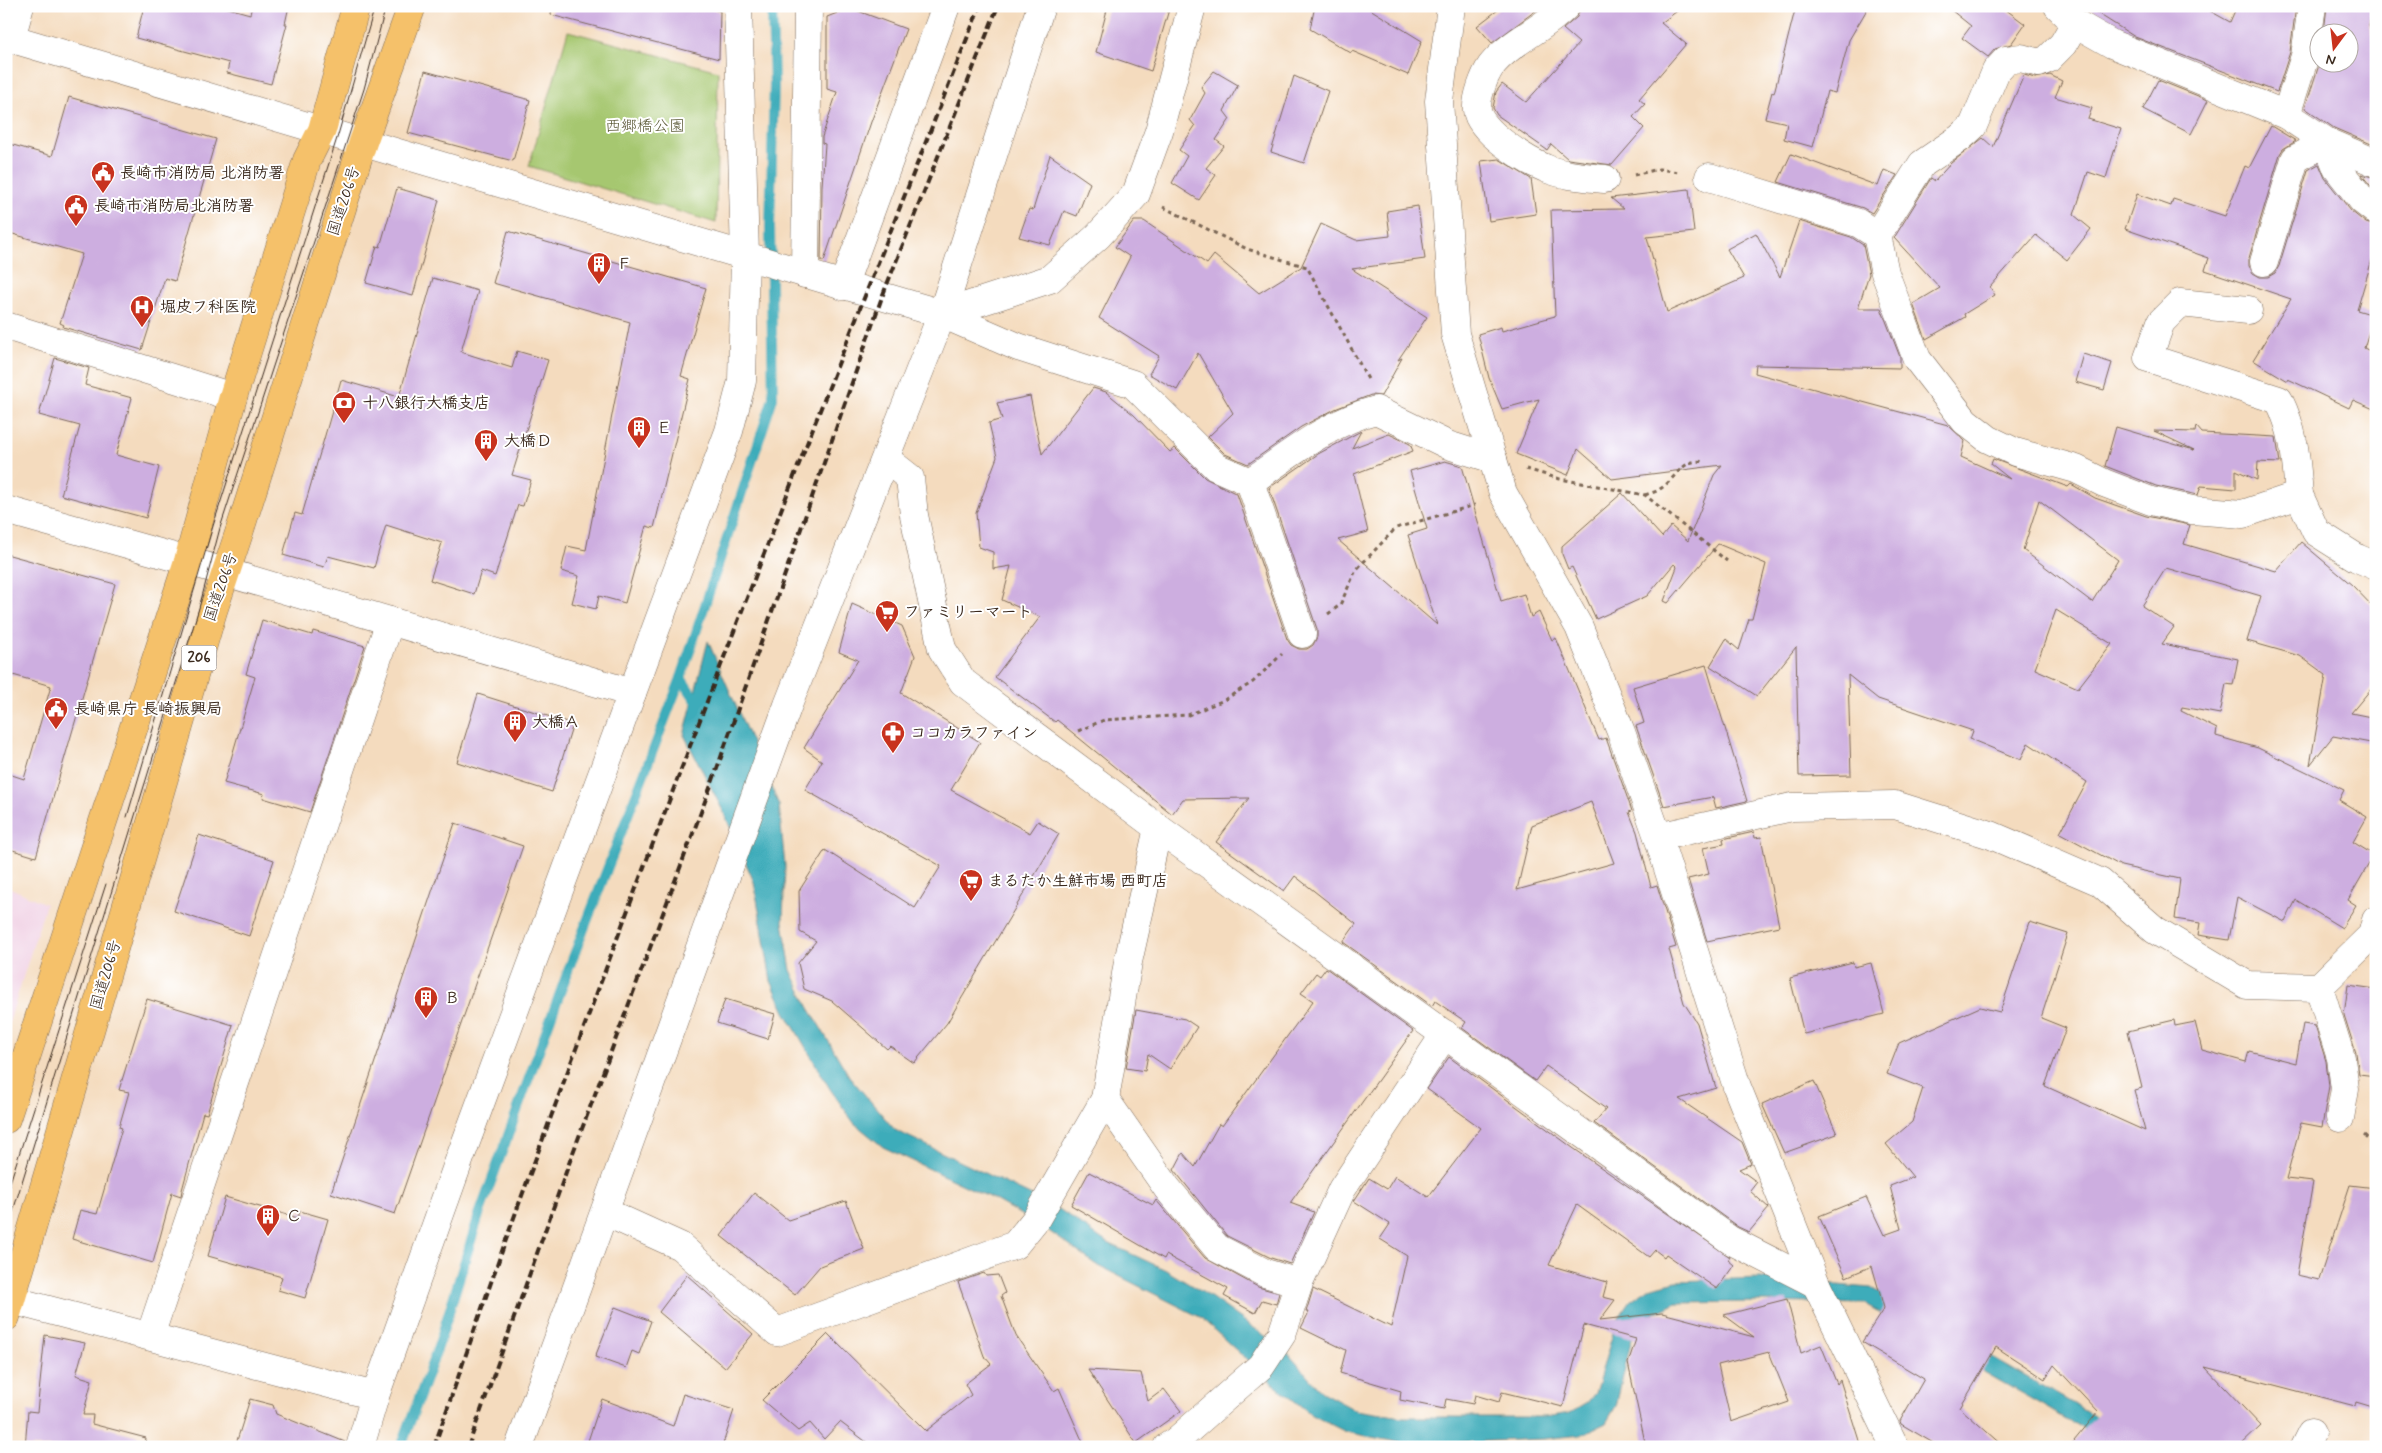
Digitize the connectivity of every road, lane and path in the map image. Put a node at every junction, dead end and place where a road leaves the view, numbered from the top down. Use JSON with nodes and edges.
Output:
{"nodes":[{"id":1,"x":20,"y":6,"type":"edge"},
{"id":2,"x":356,"y":6,"type":"edge"},
{"id":3,"x":412,"y":6,"type":"edge"},
{"id":4,"x":738,"y":6,"type":"edge"},
{"id":5,"x":808,"y":6,"type":"edge"},
{"id":6,"x":946,"y":6,"type":"edge"},
{"id":7,"x":1041,"y":6,"type":"edge"},
{"id":8,"x":1192,"y":6,"type":"edge"},
{"id":9,"x":1451,"y":6,"type":"edge"},
{"id":10,"x":1566,"y":6,"type":"edge"},
{"id":11,"x":2312,"y":6,"type":"edge"},
{"id":12,"x":2066,"y":15,"type":"edge"},
{"id":13,"x":9,"y":38,"type":"edge"},
{"id":14,"x":2286,"y":115,"type":"junction"},
{"id":15,"x":322,"y":130,"type":"junction"},
{"id":16,"x":363,"y":142,"type":"junction"},
{"id":17,"x":2327,"y":142,"type":"junction"},
{"id":18,"x":2376,"y":163,"type":"edge"},
{"id":19,"x":1709,"y":177,"type":"joint"},
{"id":20,"x":1605,"y":179,"type":"joint"},
{"id":21,"x":1136,"y":194,"type":"junction"},
{"id":22,"x":2376,"y":211,"type":"edge"},
{"id":23,"x":1877,"y":235,"type":"junction"},
{"id":24,"x":747,"y":256,"type":"junction"},
{"id":25,"x":2264,"y":262,"type":"dead end"},
{"id":26,"x":798,"y":272,"type":"junction"},
{"id":27,"x":843,"y":286,"type":"junction"},
{"id":28,"x":2248,"y":310,"type":"dead end"},
{"id":29,"x":942,"y":314,"type":"junction"},
{"id":30,"x":6,"y":326,"type":"edge"},
{"id":31,"x":233,"y":397,"type":"junction"},
{"id":32,"x":1387,"y":414,"type":"junction"},
{"id":33,"x":886,"y":459,"type":"junction"},
{"id":34,"x":1493,"y":459,"type":"junction"},
{"id":35,"x":1704,"y":462,"type":"dead end"},
{"id":36,"x":1250,"y":482,"type":"junction"},
{"id":37,"x":1645,"y":495,"type":"junction"},
{"id":38,"x":2298,"y":495,"type":"junction"},
{"id":39,"x":6,"y":510,"type":"edge"},
{"id":40,"x":1459,"y":510,"type":"dead end"},
{"id":41,"x":188,"y":561,"type":"junction"},
{"id":42,"x":1727,"y":561,"type":"dead end"},
{"id":43,"x":2376,"y":566,"type":"edge"},
{"id":44,"x":226,"y":573,"type":"junction"},
{"id":45,"x":390,"y":621,"type":"junction"},
{"id":46,"x":1302,"y":634,"type":"junction"},
{"id":47,"x":632,"y":693,"type":"junction"},
{"id":48,"x":1049,"y":744,"type":"junction"},
{"id":49,"x":1158,"y":828,"type":"junction"},
{"id":50,"x":1658,"y":837,"type":"junction"},
{"id":51,"x":2376,"y":920,"type":"edge"},
{"id":52,"x":2319,"y":987,"type":"junction"},
{"id":53,"x":1445,"y":1034,"type":"junction"},
{"id":54,"x":1105,"y":1099,"type":"junction"},
{"id":55,"x":2340,"y":1118,"type":"dead end"},
{"id":56,"x":6,"y":1120,"type":"edge"},
{"id":57,"x":605,"y":1212,"type":"junction"},
{"id":58,"x":1299,"y":1283,"type":"junction"},
{"id":59,"x":1816,"y":1284,"type":"junction"},
{"id":60,"x":9,"y":1309,"type":"edge"},
{"id":61,"x":150,"y":1336,"type":"junction"},
{"id":62,"x":375,"y":1396,"type":"junction"},
{"id":63,"x":1173,"y":1445,"type":"edge"},
{"id":64,"x":360,"y":1447,"type":"edge"},
{"id":65,"x":519,"y":1447,"type":"edge"},
{"id":66,"x":1895,"y":1447,"type":"edge"}],
"edges":[{"from":1,"to":13,"type":"street"},
{"from":2,"to":15,"type":"highway","number":"206"},
{"from":3,"to":16,"type":"highway","name":"国道206号","number":"206"},
{"from":4,"to":24,"type":"street"},
{"from":5,"to":26,"type":"street"},
{"from":6,"to":27,"type":"street"},
{"from":7,"to":29,"type":"street"},
{"from":8,"to":21,"type":"street"},
{"from":9,"to":34,"type":"street"},
{"from":10,"to":20,"type":"street"},
{"from":11,"to":14,"type":"street"},
{"from":12,"to":14,"type":"street"},
{"from":12,"to":23,"type":"street"},
{"from":13,"to":15,"type":"street"},
{"from":14,"to":17,"type":"street"},
{"from":15,"to":16,"type":"street"},
{"from":15,"to":31,"type":"highway","number":"206"},
{"from":16,"to":24,"type":"street"},
{"from":16,"to":44,"type":"highway","name":"国道206号","number":"206"},
{"from":17,"to":18,"type":"street"},
{"from":17,"to":22,"type":"street"},
{"from":17,"to":25,"type":"street"},
{"from":19,"to":20,"type":"path"},
{"from":19,"to":23,"type":"street"},
{"from":21,"to":29,"type":"street"},
{"from":21,"to":32,"type":"path"},
{"from":23,"to":38,"type":"street"},
{"from":24,"to":26,"type":"street"},
{"from":24,"to":47,"type":"street"},
{"from":26,"to":27,"type":"street"},
{"from":27,"to":29,"type":"street"},
{"from":28,"to":38,"type":"street"},
{"from":29,"to":33,"type":"street"},
{"from":29,"to":36,"type":"street"},
{"from":30,"to":31,"type":"street"},
{"from":31,"to":41,"type":"highway","number":"206"},
{"from":32,"to":34,"type":"street"},
{"from":32,"to":36,"type":"street"},
{"from":33,"to":48,"type":"street"},
{"from":33,"to":57,"type":"street"},
{"from":34,"to":37,"type":"path"},
{"from":34,"to":50,"type":"street"},
{"from":35,"to":37,"type":"path"},
{"from":36,"to":46,"type":"street"},
{"from":37,"to":42,"type":"path"},
{"from":38,"to":43,"type":"street"},
{"from":39,"to":41,"type":"street"},
{"from":40,"to":46,"type":"path"},
{"from":41,"to":44,"type":"street"},
{"from":41,"to":56,"type":"highway","number":"206"},
{"from":44,"to":45,"type":"street"},
{"from":44,"to":60,"type":"highway","name":"国道206号","number":"206"},
{"from":45,"to":47,"type":"street"},
{"from":45,"to":61,"type":"street"},
{"from":46,"to":48,"type":"path"},
{"from":47,"to":62,"type":"street"},
{"from":48,"to":49,"type":"street"},
{"from":49,"to":53,"type":"street"},
{"from":49,"to":54,"type":"street"},
{"from":50,"to":52,"type":"street"},
{"from":50,"to":59,"type":"street"},
{"from":51,"to":52,"type":"street"},
{"from":52,"to":55,"type":"street"},
{"from":53,"to":58,"type":"street"},
{"from":53,"to":59,"type":"street"},
{"from":54,"to":57,"type":"street"},
{"from":54,"to":58,"type":"street"},
{"from":57,"to":65,"type":"street"},
{"from":58,"to":63,"type":"street"},
{"from":59,"to":66,"type":"street"},
{"from":60,"to":61,"type":"street"},
{"from":61,"to":62,"type":"street"},
{"from":62,"to":64,"type":"street"}]}
